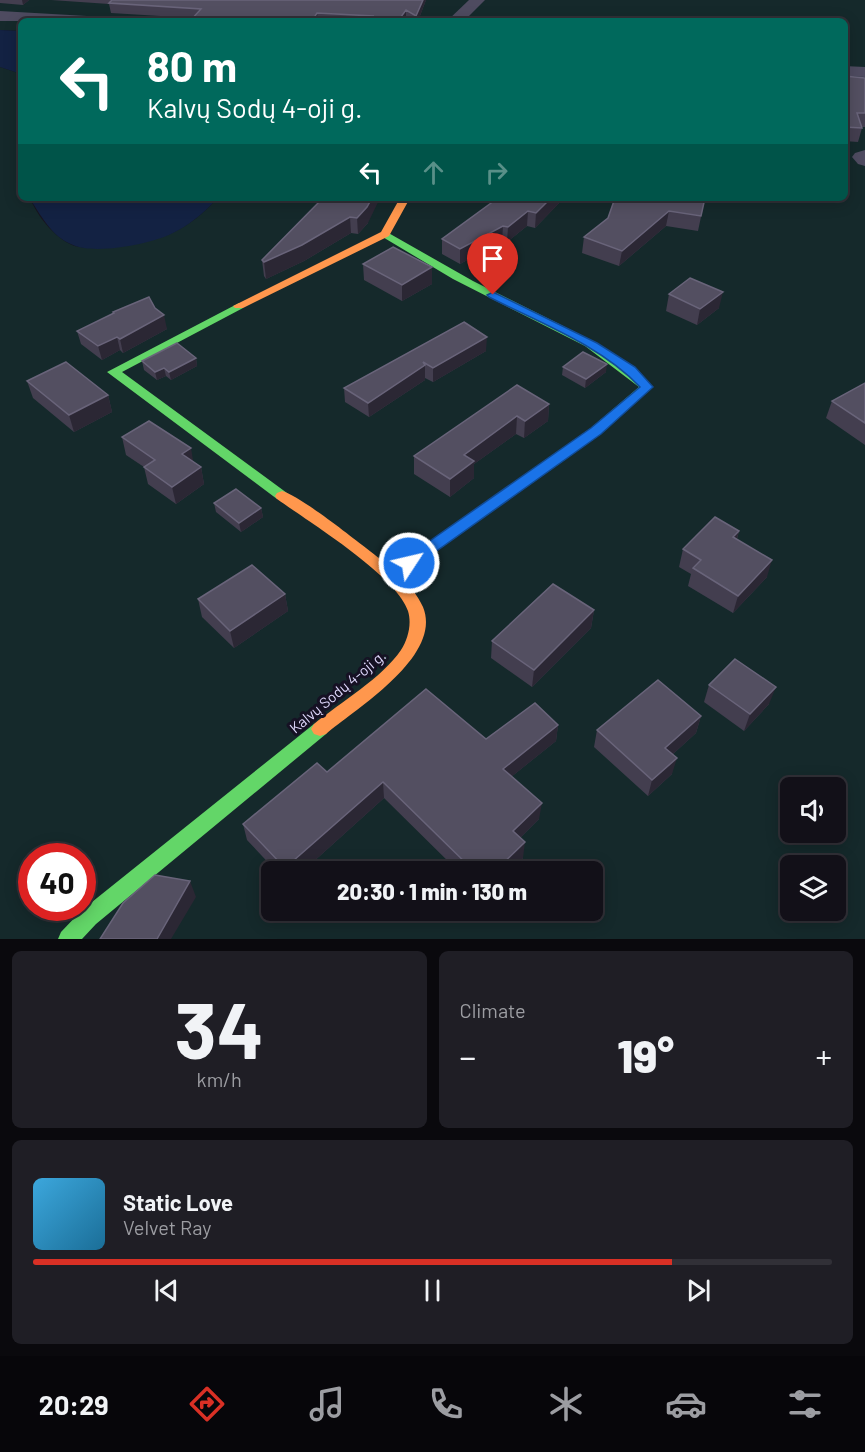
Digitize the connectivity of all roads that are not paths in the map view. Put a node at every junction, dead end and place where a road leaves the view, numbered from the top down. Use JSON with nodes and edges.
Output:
{"nodes":[{"id":1,"x":478,"y":0,"type":"edge"},
{"id":2,"x":45,"y":6,"type":"dead end"},
{"id":3,"x":0,"y":16,"type":"edge"},
{"id":4,"x":31,"y":18,"type":"joint"},
{"id":5,"x":458,"y":18,"type":"edge"},
{"id":6,"x":848,"y":71,"type":"edge"},
{"id":7,"x":865,"y":72,"type":"edge"},
{"id":8,"x":403,"y":201,"type":"edge"},
{"id":9,"x":385,"y":234,"type":"junction"},
{"id":10,"x":391,"y":576,"type":"junction"},
{"id":11,"x":68,"y":939,"type":"edge"}],
"edges":[{"from":1,"to":5,"type":"street"},
{"from":2,"to":4,"type":"street"},
{"from":3,"to":4,"type":"street"},
{"from":6,"to":7,"type":"street"},
{"from":8,"to":9,"type":"street"},
{"from":9,"to":10,"type":"street"},
{"from":9,"to":10,"type":"street"},
{"from":10,"to":11,"type":"street","name":"Kalvų Sodų 4-oji g."}]}
